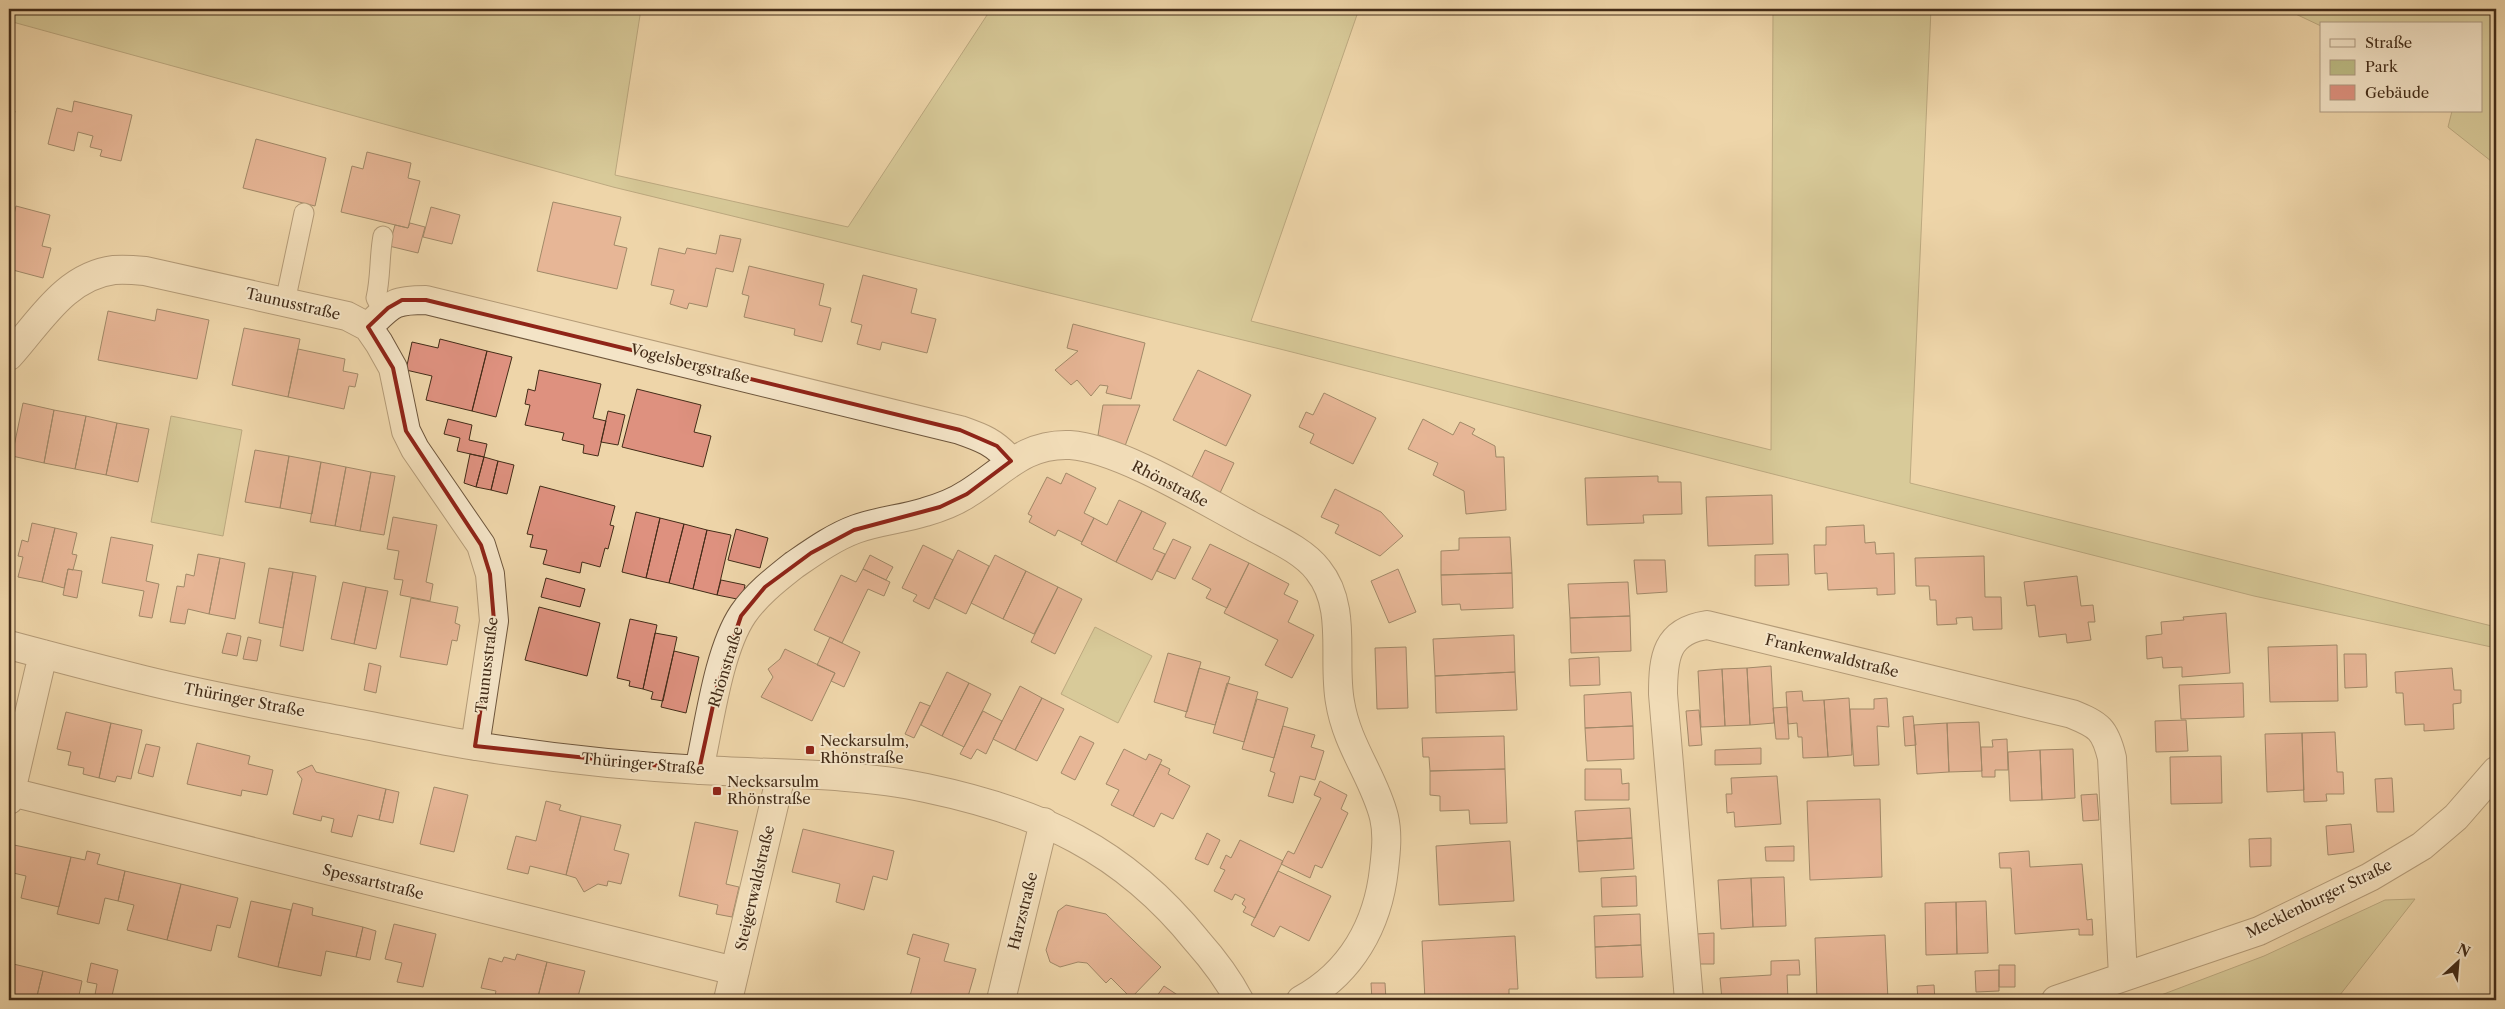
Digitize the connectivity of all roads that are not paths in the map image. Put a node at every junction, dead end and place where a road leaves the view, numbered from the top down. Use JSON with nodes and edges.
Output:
{"nodes":[{"id":1,"x":304,"y":213,"type":"dead end"},
{"id":2,"x":383,"y":236,"type":"dead end"},
{"id":3,"x":284,"y":302,"type":"junction"},
{"id":4,"x":376,"y":320,"type":"junction"},
{"id":5,"x":9,"y":356,"type":"edge"},
{"id":6,"x":1011,"y":461,"type":"junction"},
{"id":7,"x":9,"y":645,"type":"edge"},
{"id":8,"x":43,"y":654,"type":"junction"},
{"id":9,"x":475,"y":746,"type":"junction"},
{"id":10,"x":700,"y":770,"type":"junction"},
{"id":11,"x":2496,"y":771,"type":"edge"},
{"id":12,"x":781,"y":775,"type":"junction"},
{"id":13,"x":10,"y":796,"type":"edge"},
{"id":14,"x":1044,"y":822,"type":"junction"},
{"id":15,"x":735,"y":971,"type":"junction"},
{"id":16,"x":2122,"y":976,"type":"junction"},
{"id":17,"x":728,"y":1000,"type":"edge"},
{"id":18,"x":1001,"y":1000,"type":"edge"},
{"id":19,"x":1240,"y":1000,"type":"edge"},
{"id":20,"x":1301,"y":1000,"type":"edge"},
{"id":21,"x":1689,"y":1000,"type":"edge"},
{"id":22,"x":2056,"y":1000,"type":"edge"}],
"edges":[{"from":1,"to":3,"type":"lane"},
{"from":2,"to":4,"type":"lane"},
{"from":3,"to":4,"type":"street","name":"Taunusstraße"},
{"from":3,"to":5,"type":"street","name":"Taunusstraße"},
{"from":4,"to":6,"type":"street","name":"Vogelsbergstraße"},
{"from":4,"to":9,"type":"street","name":"Taunusstraße"},
{"from":6,"to":10,"type":"street","name":"Rhönstraße"},
{"from":6,"to":20,"type":"street","name":"Rhönstraße"},
{"from":7,"to":8,"type":"street","name":"Thüringer Straße"},
{"from":8,"to":9,"type":"street","name":"Thüringer Straße"},
{"from":8,"to":13,"type":"street"},
{"from":9,"to":10,"type":"street","name":"Thüringer Straße"},
{"from":10,"to":12,"type":"street","name":"Thüringer Straße"},
{"from":11,"to":16,"type":"street","name":"Mecklenburger Straße"},
{"from":12,"to":14,"type":"street","name":"Thüringer Straße"},
{"from":12,"to":15,"type":"street","name":"Steigerwaldstraße"},
{"from":13,"to":15,"type":"street","name":"Spessartstraße"},
{"from":14,"to":18,"type":"street","name":"Harzstraße"},
{"from":14,"to":19,"type":"street","name":"Thüringer Straße"},
{"from":15,"to":17,"type":"street","name":"Steigerwaldstraße"},
{"from":16,"to":21,"type":"street","name":"Frankenwaldstraße"},
{"from":16,"to":22,"type":"street","name":"Mecklenburger Straße"}]}
